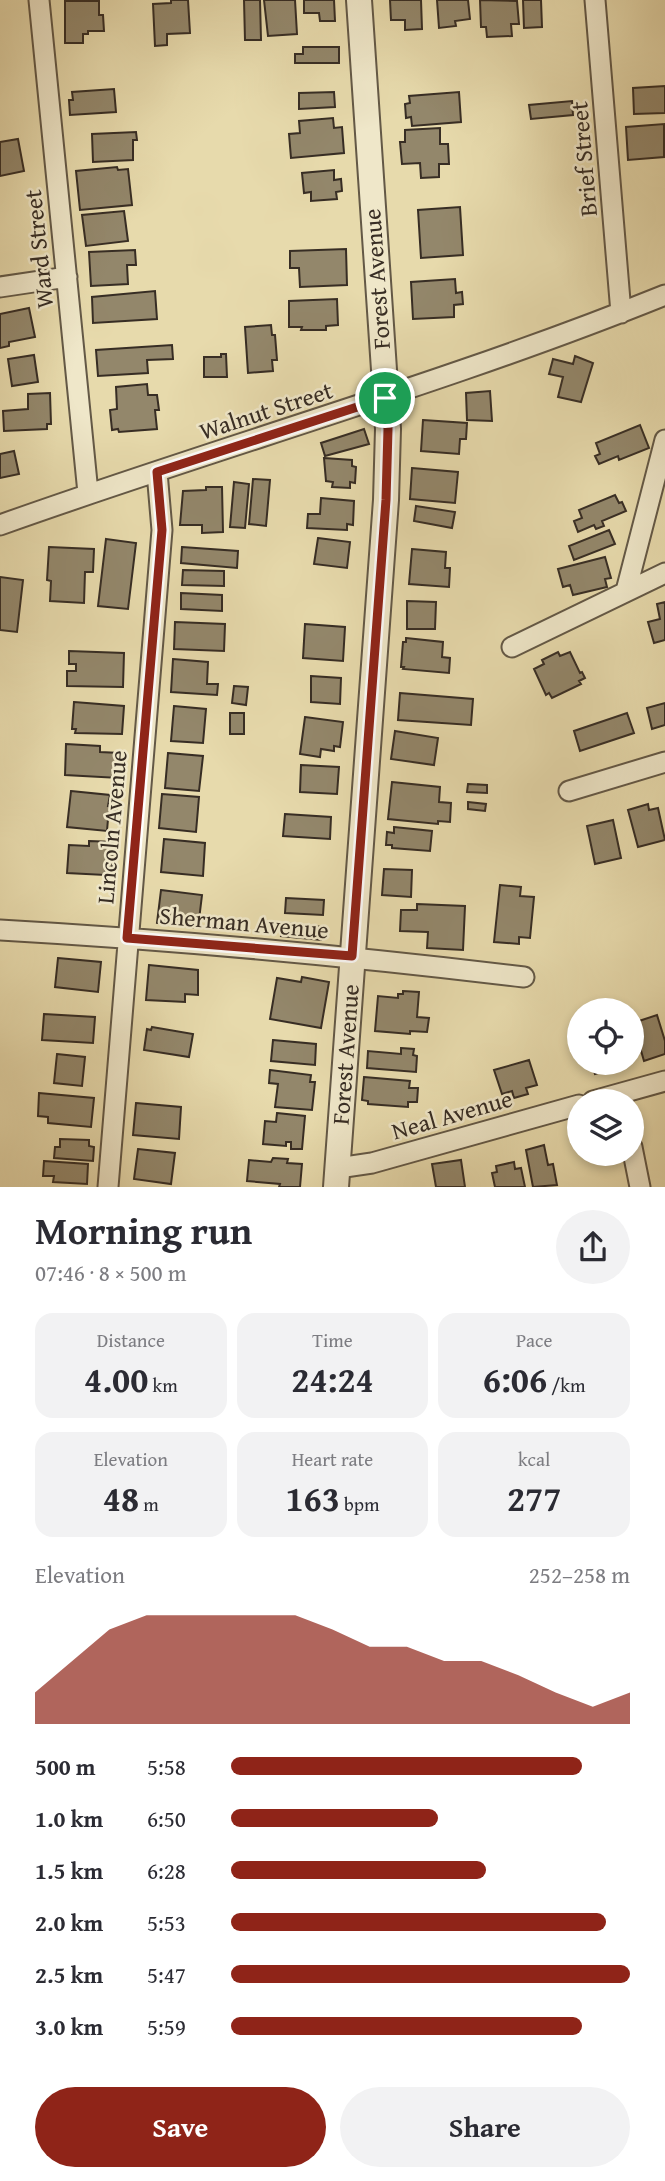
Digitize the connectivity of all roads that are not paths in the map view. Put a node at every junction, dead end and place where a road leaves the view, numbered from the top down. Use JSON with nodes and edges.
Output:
{"nodes":[{"id":1,"x":39,"y":0,"type":"edge"},
{"id":2,"x":359,"y":0,"type":"edge"},
{"id":3,"x":595,"y":0,"type":"edge"},
{"id":4,"x":67,"y":277,"type":"junction"},
{"id":5,"x":0,"y":287,"type":"edge"},
{"id":6,"x":665,"y":295,"type":"edge"},
{"id":7,"x":621,"y":313,"type":"junction"},
{"id":8,"x":385,"y":398,"type":"junction"},
{"id":9,"x":665,"y":440,"type":"edge"},
{"id":10,"x":157,"y":472,"type":"junction"},
{"id":11,"x":88,"y":493,"type":"junction"},
{"id":12,"x":0,"y":525,"type":"edge"},
{"id":13,"x":665,"y":573,"type":"edge"},
{"id":14,"x":626,"y":591,"type":"junction"},
{"id":15,"x":512,"y":647,"type":"dead end"},
{"id":16,"x":665,"y":762,"type":"edge"},
{"id":17,"x":569,"y":791,"type":"dead end"},
{"id":18,"x":0,"y":930,"type":"edge"},
{"id":19,"x":127,"y":938,"type":"junction"},
{"id":20,"x":352,"y":956,"type":"junction"},
{"id":21,"x":524,"y":977,"type":"dead end"},
{"id":22,"x":665,"y":1081,"type":"edge"},
{"id":23,"x":644,"y":1089,"type":"edge"},
{"id":24,"x":567,"y":1108,"type":"edge"},
{"id":25,"x":636,"y":1166,"type":"edge"},
{"id":26,"x":337,"y":1177,"type":"edge"},
{"id":27,"x":108,"y":1187,"type":"edge"},
{"id":28,"x":640,"y":1187,"type":"edge"}],
"edges":[{"from":1,"to":4,"type":"street","name":"Ward Street"},
{"from":2,"to":8,"type":"street","name":"Forest Avenue"},
{"from":3,"to":7,"type":"street","name":"Brief Street"},
{"from":4,"to":5,"type":"street"},
{"from":4,"to":11,"type":"street","name":"Ward Street"},
{"from":6,"to":7,"type":"street","name":"Walnut Street"},
{"from":7,"to":8,"type":"street","name":"Walnut Street"},
{"from":8,"to":10,"type":"street","name":"Walnut Street"},
{"from":8,"to":20,"type":"street","name":"Forest Avenue"},
{"from":9,"to":14,"type":"street"},
{"from":10,"to":11,"type":"street","name":"Walnut Street"},
{"from":10,"to":19,"type":"street","name":"Lincoln Avenue"},
{"from":11,"to":12,"type":"street","name":"Walnut Street"},
{"from":13,"to":14,"type":"street"},
{"from":14,"to":15,"type":"street"},
{"from":16,"to":17,"type":"street"},
{"from":18,"to":19,"type":"street","name":"Sherman Avenue"},
{"from":19,"to":20,"type":"street","name":"Sherman Avenue"},
{"from":19,"to":27,"type":"street","name":"Lincoln Avenue"},
{"from":20,"to":21,"type":"street","name":"Sherman Avenue"},
{"from":20,"to":26,"type":"street","name":"Forest Avenue"},
{"from":22,"to":23,"type":"street"},
{"from":24,"to":26,"type":"street","name":"Neal Avenue"},
{"from":25,"to":28,"type":"street"}]}
